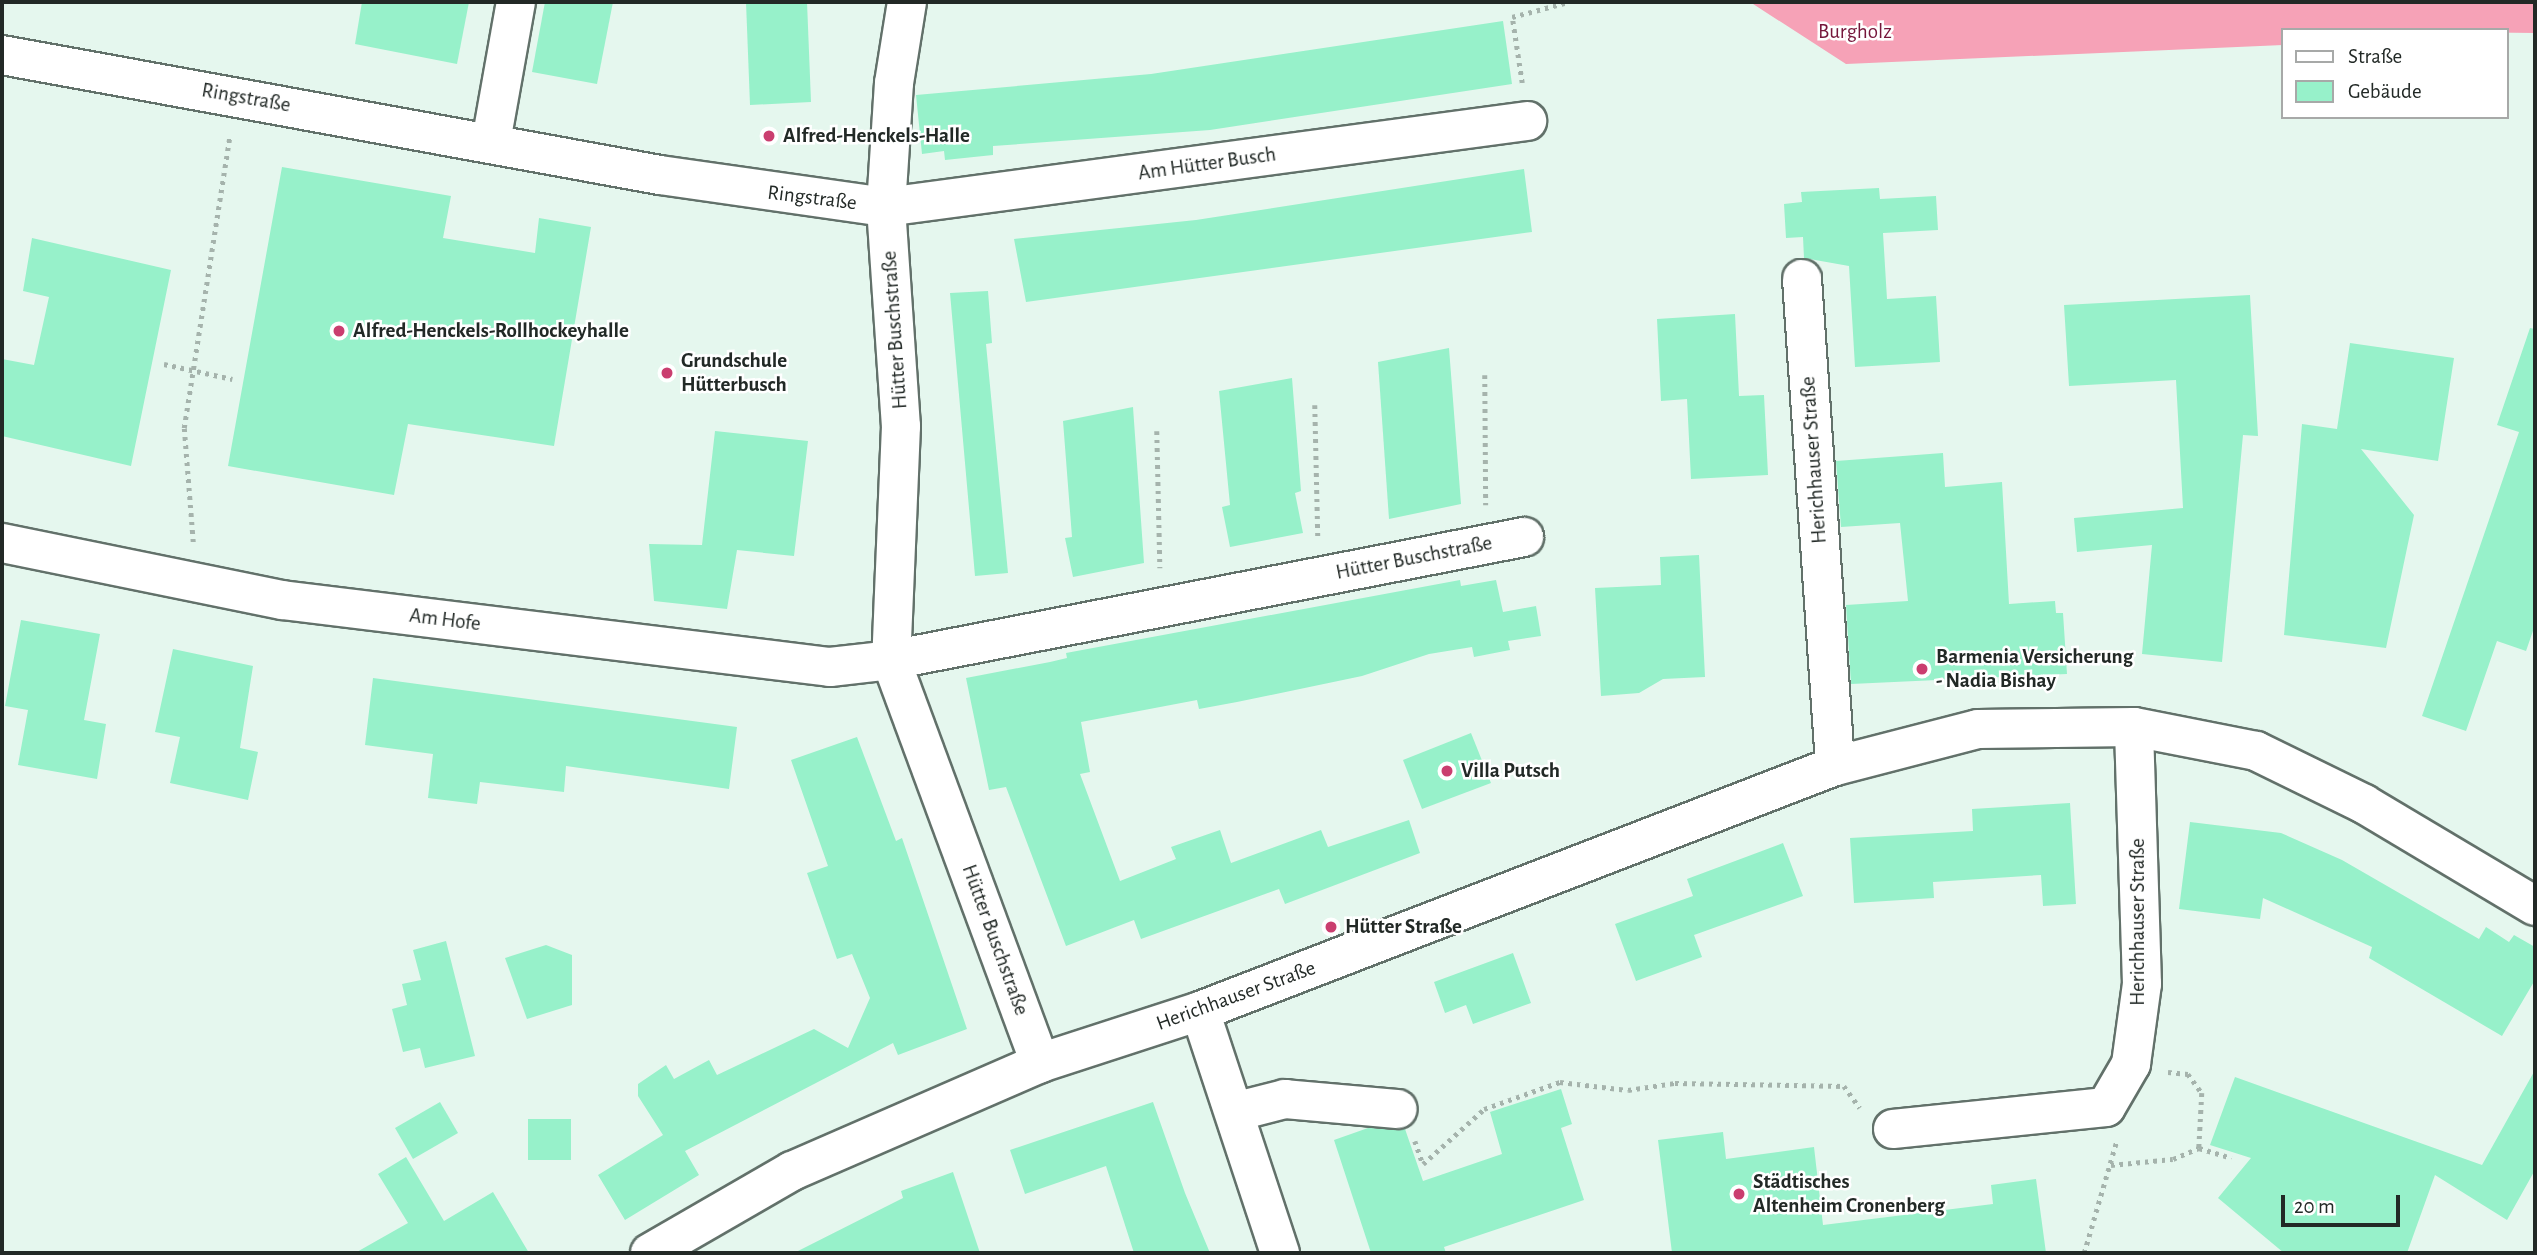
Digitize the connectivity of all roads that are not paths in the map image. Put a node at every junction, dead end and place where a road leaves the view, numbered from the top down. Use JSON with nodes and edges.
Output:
{"nodes":[{"id":1,"x":516,"y":2,"type":"edge"},
{"id":2,"x":907,"y":2,"type":"edge"},
{"id":3,"x":2,"y":55,"type":"edge"},
{"id":4,"x":1527,"y":121,"type":"road end"},
{"id":5,"x":491,"y":142,"type":"junction"},
{"id":6,"x":886,"y":207,"type":"junction"},
{"id":7,"x":1802,"y":279,"type":"dead end"},
{"id":8,"x":1524,"y":537,"type":"dead end"},
{"id":9,"x":2,"y":543,"type":"edge"},
{"id":10,"x":891,"y":660,"type":"junction"},
{"id":11,"x":2134,"y":727,"type":"junction"},
{"id":12,"x":1835,"y":766,"type":"junction"},
{"id":13,"x":2535,"y":906,"type":"edge"},
{"id":14,"x":1200,"y":1011,"type":"junction"},
{"id":15,"x":1040,"y":1063,"type":"junction"},
{"id":16,"x":1398,"y":1109,"type":"road end"},
{"id":17,"x":1234,"y":1112,"type":"junction"},
{"id":18,"x":1893,"y":1129,"type":"road end"},
{"id":19,"x":650,"y":1253,"type":"edge"},
{"id":20,"x":1280,"y":1253,"type":"edge"}],
"edges":[{"from":1,"to":5,"type":"street"},
{"from":2,"to":6,"type":"street","name":"Hütter Buschstraße"},
{"from":3,"to":5,"type":"street","name":"Ringstraße"},
{"from":4,"to":6,"type":"street","name":"Am Hütter Busch"},
{"from":5,"to":6,"type":"street","name":"Ringstraße"},
{"from":6,"to":10,"type":"street","name":"Hütter Buschstraße"},
{"from":7,"to":12,"type":"street","name":"Herichhauser Straße"},
{"from":8,"to":10,"type":"street","name":"Hütter Buschstraße"},
{"from":9,"to":10,"type":"street","name":"Am Hofe"},
{"from":10,"to":15,"type":"street","name":"Hütter Buschstraße"},
{"from":11,"to":12,"type":"street","name":"Herichhauser Straße"},
{"from":11,"to":13,"type":"street","name":"Herichhauser Straße"},
{"from":11,"to":18,"type":"street","name":"Herichhauser Straße"},
{"from":12,"to":14,"type":"street","name":"Herichhauser Straße"},
{"from":14,"to":15,"type":"street","name":"Herichhauser Straße"},
{"from":14,"to":17,"type":"street"},
{"from":15,"to":19,"type":"street","name":"Herichhauser Straße"},
{"from":16,"to":17,"type":"street"},
{"from":17,"to":20,"type":"street"}]}
